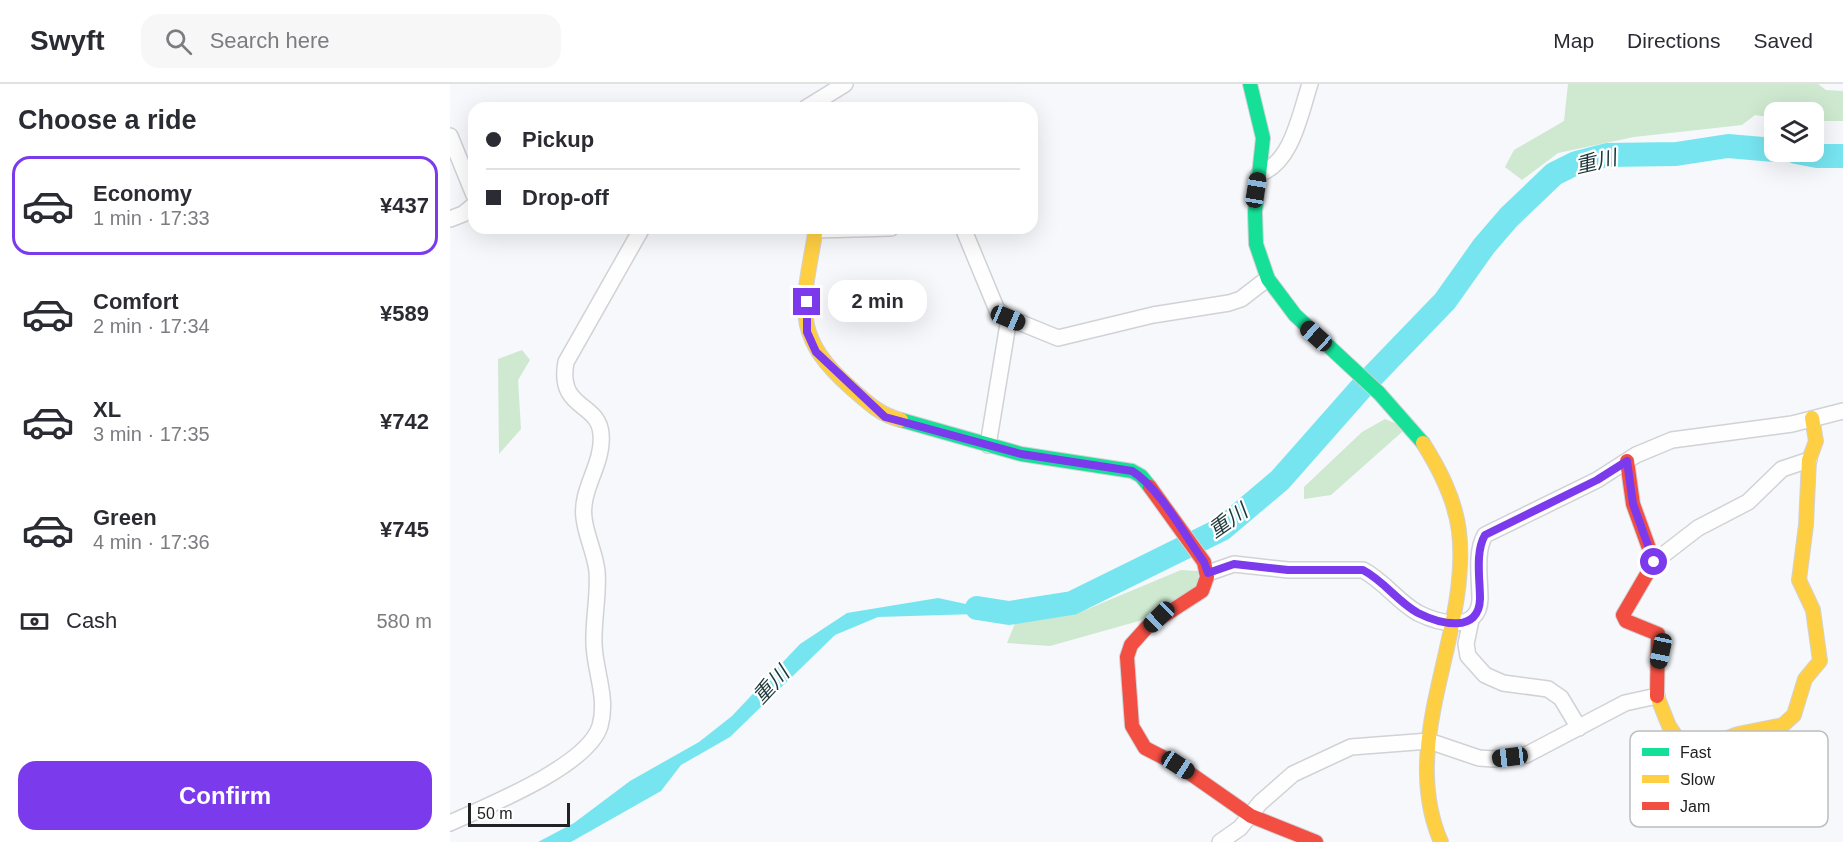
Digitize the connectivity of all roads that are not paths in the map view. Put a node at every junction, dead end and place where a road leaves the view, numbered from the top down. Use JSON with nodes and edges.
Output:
{"nodes":[{"id":1,"x":845,"y":84,"type":"edge"},
{"id":2,"x":1250,"y":84,"type":"edge"},
{"id":3,"x":1310,"y":84,"type":"edge"},
{"id":4,"x":816,"y":102,"type":"edge"},
{"id":5,"x":450,"y":136,"type":"edge"},
{"id":6,"x":1259,"y":174,"type":"junction"},
{"id":7,"x":468,"y":180,"type":"edge"},
{"id":8,"x":468,"y":210,"type":"edge"},
{"id":9,"x":450,"y":219,"type":"edge"},
{"id":10,"x":639,"y":234,"type":"edge"},
{"id":11,"x":815,"y":234,"type":"edge"},
{"id":12,"x":965,"y":234,"type":"edge"},
{"id":13,"x":1267,"y":279,"type":"junction"},
{"id":14,"x":1008,"y":318,"type":"junction"},
{"id":15,"x":1843,"y":411,"type":"edge"},
{"id":16,"x":1812,"y":418,"type":"junction"},
{"id":17,"x":988,"y":445,"type":"junction"},
{"id":18,"x":1809,"y":460,"type":"junction"},
{"id":19,"x":1627,"y":461,"type":"junction"},
{"id":20,"x":1654,"y":562,"type":"junction"},
{"id":21,"x":1206,"y":568,"type":"junction"},
{"id":22,"x":1471,"y":620,"type":"junction"},
{"id":23,"x":1452,"y":622,"type":"junction"},
{"id":24,"x":1657,"y":696,"type":"junction"},
{"id":25,"x":1579,"y":728,"type":"junction"},
{"id":26,"x":1674,"y":731,"type":"edge"},
{"id":27,"x":1753,"y":731,"type":"edge"},
{"id":28,"x":1430,"y":741,"type":"junction"},
{"id":29,"x":1251,"y":816,"type":"junction"},
{"id":30,"x":450,"y":823,"type":"edge"},
{"id":31,"x":1220,"y":842,"type":"edge"},
{"id":32,"x":1316,"y":842,"type":"edge"},
{"id":33,"x":1441,"y":842,"type":"edge"}],
"edges":[{"from":1,"to":4,"type":"street"},
{"from":2,"to":6,"type":"street"},
{"from":3,"to":6,"type":"street"},
{"from":5,"to":7,"type":"street"},
{"from":6,"to":13,"type":"street"},
{"from":8,"to":9,"type":"street"},
{"from":10,"to":30,"type":"street"},
{"from":11,"to":17,"type":"street"},
{"from":12,"to":14,"type":"street"},
{"from":13,"to":14,"type":"street"},
{"from":13,"to":23,"type":"street"},
{"from":14,"to":17,"type":"street"},
{"from":15,"to":16,"type":"street"},
{"from":16,"to":18,"type":"street"},
{"from":16,"to":19,"type":"street"},
{"from":17,"to":21,"type":"street"},
{"from":18,"to":20,"type":"street"},
{"from":18,"to":27,"type":"street"},
{"from":19,"to":20,"type":"street"},
{"from":19,"to":22,"type":"street"},
{"from":20,"to":24,"type":"street"},
{"from":21,"to":23,"type":"street"},
{"from":21,"to":29,"type":"street"},
{"from":22,"to":23,"type":"street"},
{"from":22,"to":25,"type":"street"},
{"from":23,"to":28,"type":"street"},
{"from":24,"to":25,"type":"street"},
{"from":24,"to":26,"type":"street"},
{"from":25,"to":28,"type":"street"},
{"from":28,"to":29,"type":"street"},
{"from":28,"to":33,"type":"street"},
{"from":29,"to":31,"type":"street"},
{"from":29,"to":32,"type":"street"}]}
